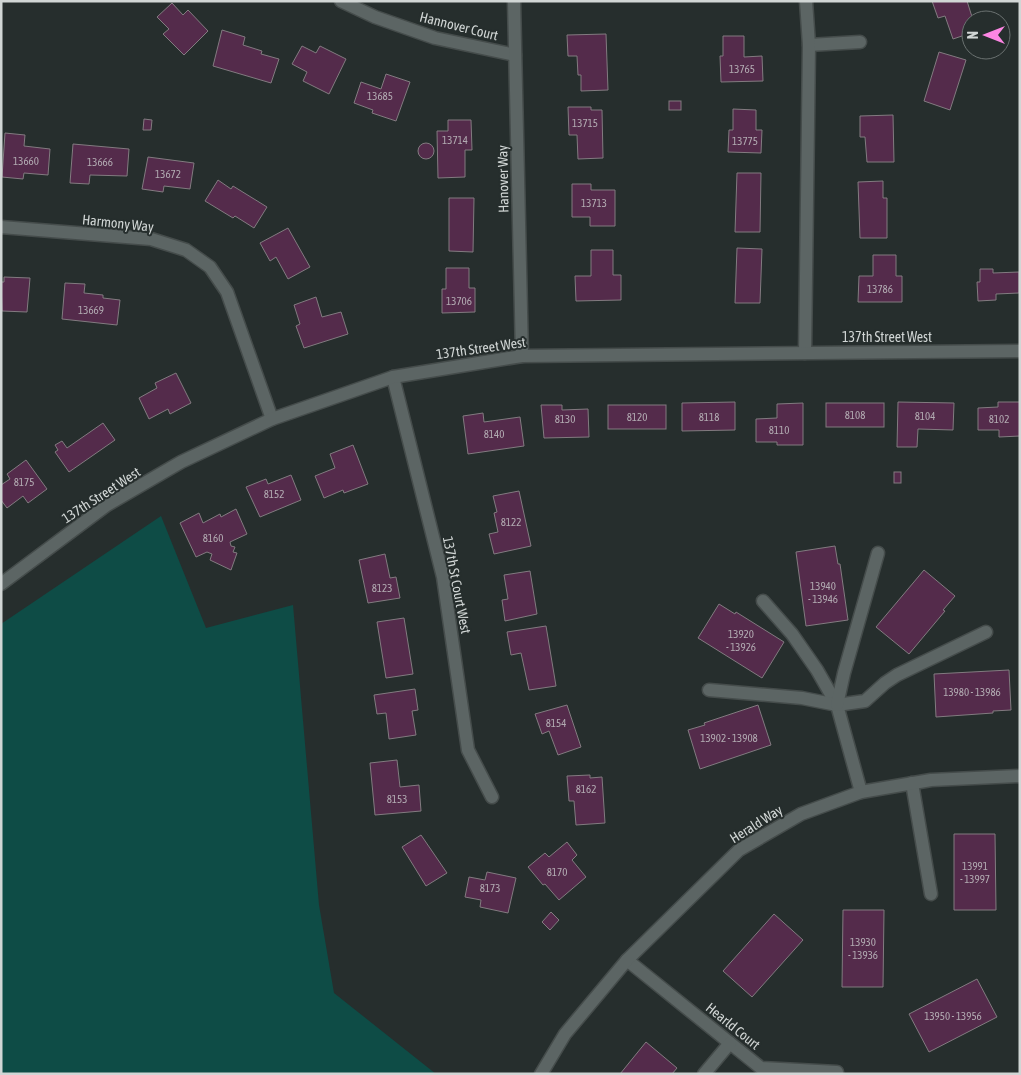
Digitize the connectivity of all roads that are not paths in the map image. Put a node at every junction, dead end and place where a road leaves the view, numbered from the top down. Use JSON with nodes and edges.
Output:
{"nodes":[{"id":1,"x":341,"y":1,"type":"edge"},
{"id":2,"x":514,"y":1,"type":"edge"},
{"id":3,"x":806,"y":1,"type":"edge"},
{"id":4,"x":860,"y":42,"type":"dead end"},
{"id":5,"x":809,"y":45,"type":"junction"},
{"id":6,"x":515,"y":55,"type":"junction"},
{"id":7,"x":1,"y":227,"type":"edge"},
{"id":8,"x":1020,"y":351,"type":"edge"},
{"id":9,"x":805,"y":352,"type":"junction"},
{"id":10,"x":522,"y":356,"type":"junction"},
{"id":11,"x":393,"y":377,"type":"junction"},
{"id":12,"x":272,"y":419,"type":"junction"},
{"id":13,"x":878,"y":553,"type":"dead end"},
{"id":14,"x":1,"y":584,"type":"edge"},
{"id":15,"x":764,"y":601,"type":"dead end"},
{"id":16,"x":986,"y":632,"type":"dead end"},
{"id":17,"x":709,"y":690,"type":"dead end"},
{"id":18,"x":837,"y":704,"type":"junction"},
{"id":19,"x":1020,"y":776,"type":"edge"},
{"id":20,"x":912,"y":783,"type":"junction"},
{"id":21,"x":861,"y":792,"type":"junction"},
{"id":22,"x":492,"y":797,"type":"dead end"},
{"id":23,"x":931,"y":894,"type":"dead end"},
{"id":24,"x":627,"y":960,"type":"junction"},
{"id":25,"x":730,"y":1043,"type":"junction"},
{"id":26,"x":837,"y":1072,"type":"dead end"},
{"id":27,"x":541,"y":1074,"type":"edge"},
{"id":28,"x":704,"y":1074,"type":"edge"}],
"edges":[{"from":1,"to":6,"type":"street","name":"Hannover Court"},
{"from":2,"to":6,"type":"street","name":"Hanover Way"},
{"from":3,"to":5,"type":"street"},
{"from":4,"to":5,"type":"street"},
{"from":5,"to":9,"type":"street"},
{"from":6,"to":10,"type":"street","name":"Hanover Way"},
{"from":7,"to":12,"type":"street","name":"Harmony Way"},
{"from":8,"to":9,"type":"street","name":"137th Street West"},
{"from":9,"to":10,"type":"street","name":"137th Street West"},
{"from":10,"to":11,"type":"street","name":"137th Street West"},
{"from":11,"to":12,"type":"street","name":"137th Street West"},
{"from":11,"to":22,"type":"street","name":"137th St Court West"},
{"from":12,"to":14,"type":"street","name":"137th Street West"},
{"from":13,"to":18,"type":"street"},
{"from":15,"to":18,"type":"street"},
{"from":16,"to":18,"type":"street"},
{"from":17,"to":18,"type":"street"},
{"from":18,"to":21,"type":"street"},
{"from":19,"to":20,"type":"street","name":"Herald Way"},
{"from":20,"to":21,"type":"street","name":"Herald Way"},
{"from":20,"to":23,"type":"street"},
{"from":21,"to":24,"type":"street","name":"Herald Way"},
{"from":24,"to":25,"type":"street","name":"Hearld Court"},
{"from":24,"to":27,"type":"street","name":"Herald Way"},
{"from":25,"to":26,"type":"street","name":"Hearld Court"},
{"from":25,"to":28,"type":"street"}]}
